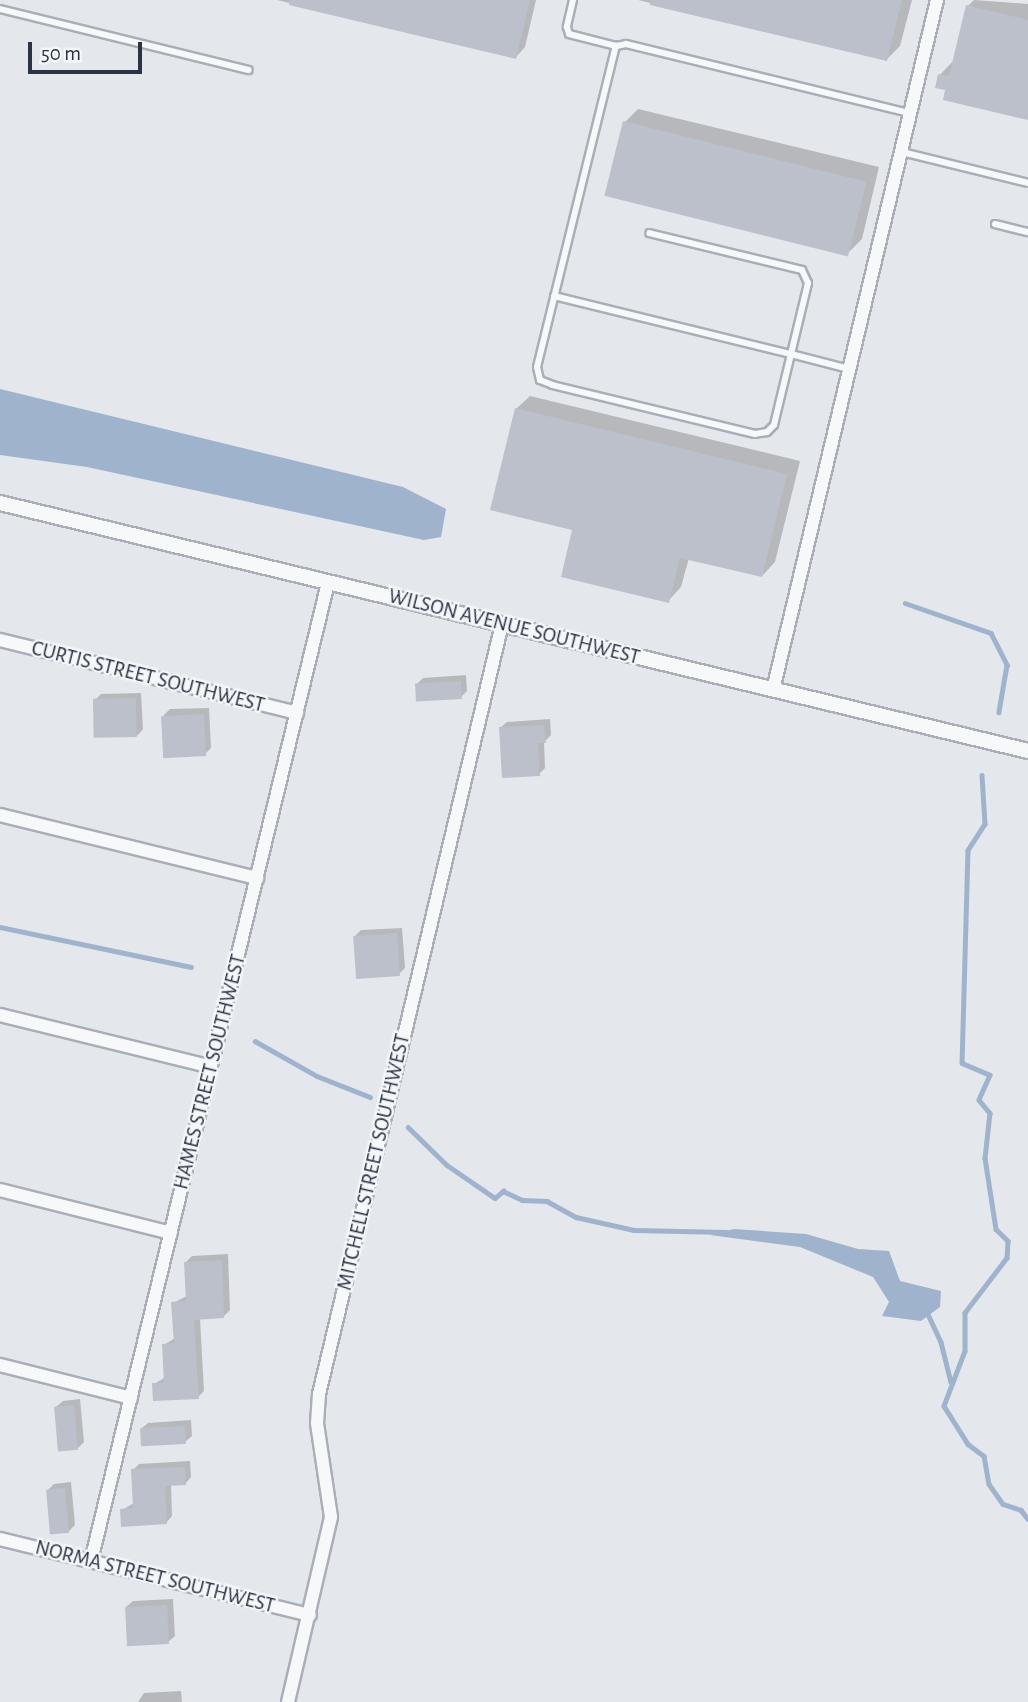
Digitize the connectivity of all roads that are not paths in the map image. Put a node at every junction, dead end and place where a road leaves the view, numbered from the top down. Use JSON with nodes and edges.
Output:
{"nodes":[{"id":1,"x":573,"y":0,"type":"edge"},
{"id":2,"x":937,"y":0,"type":"edge"},
{"id":3,"x":0,"y":9,"type":"edge"},
{"id":4,"x":616,"y":46,"type":"junction"},
{"id":5,"x":249,"y":70,"type":"dead end"},
{"id":6,"x":910,"y":113,"type":"junction"},
{"id":7,"x":902,"y":152,"type":"junction"},
{"id":8,"x":1028,"y":183,"type":"edge"},
{"id":9,"x":995,"y":223,"type":"dead end"},
{"id":10,"x":1028,"y":232,"type":"edge"},
{"id":11,"x":649,"y":233,"type":"dead end"},
{"id":12,"x":554,"y":296,"type":"junction"},
{"id":13,"x":791,"y":354,"type":"junction"},
{"id":14,"x":850,"y":369,"type":"junction"},
{"id":15,"x":0,"y":503,"type":"edge"},
{"id":16,"x":328,"y":583,"type":"junction"},
{"id":17,"x":502,"y":624,"type":"junction"},
{"id":18,"x":0,"y":640,"type":"edge"},
{"id":19,"x":773,"y":690,"type":"junction"},
{"id":20,"x":297,"y":713,"type":"junction"},
{"id":21,"x":1028,"y":751,"type":"edge"},
{"id":22,"x":0,"y":815,"type":"edge"},
{"id":23,"x":257,"y":878,"type":"junction"},
{"id":24,"x":0,"y":1015,"type":"edge"},
{"id":25,"x":211,"y":1068,"type":"junction"},
{"id":26,"x":0,"y":1190,"type":"edge"},
{"id":27,"x":171,"y":1233,"type":"junction"},
{"id":28,"x":0,"y":1365,"type":"edge"},
{"id":29,"x":131,"y":1398,"type":"junction"},
{"id":30,"x":0,"y":1539,"type":"edge"},
{"id":31,"x":91,"y":1561,"type":"junction"},
{"id":32,"x":310,"y":1615,"type":"junction"},
{"id":33,"x":288,"y":1702,"type":"edge"}],
"edges":[{"from":1,"to":4,"type":"lane"},
{"from":2,"to":6,"type":"street"},
{"from":3,"to":5,"type":"lane"},
{"from":4,"to":6,"type":"lane"},
{"from":4,"to":12,"type":"lane"},
{"from":6,"to":7,"type":"street"},
{"from":7,"to":8,"type":"lane"},
{"from":7,"to":14,"type":"street"},
{"from":9,"to":10,"type":"lane"},
{"from":11,"to":13,"type":"lane"},
{"from":12,"to":13,"type":"lane"},
{"from":12,"to":13,"type":"lane"},
{"from":13,"to":14,"type":"lane"},
{"from":14,"to":19,"type":"street"},
{"from":15,"to":16,"type":"street","name":"WILSON AVENUE SOUTHWEST"},
{"from":16,"to":17,"type":"street","name":"WILSON AVENUE SOUTHWEST"},
{"from":16,"to":20,"type":"street","name":"HAMES STREET SOUTHWEST"},
{"from":17,"to":19,"type":"street","name":"WILSON AVENUE SOUTHWEST"},
{"from":17,"to":32,"type":"street","name":"MITCHELL STREET SOUTHWEST"},
{"from":18,"to":20,"type":"street","name":"CURTIS STREET SOUTHWEST"},
{"from":19,"to":21,"type":"street","name":"WILSON AVENUE SOUTHWEST"},
{"from":20,"to":23,"type":"street","name":"HAMES STREET SOUTHWEST"},
{"from":22,"to":23,"type":"street"},
{"from":23,"to":25,"type":"street","name":"HAMES STREET SOUTHWEST"},
{"from":24,"to":25,"type":"street"},
{"from":25,"to":27,"type":"street","name":"HAMES STREET SOUTHWEST"},
{"from":26,"to":27,"type":"street"},
{"from":27,"to":29,"type":"street","name":"HAMES STREET SOUTHWEST"},
{"from":28,"to":29,"type":"street"},
{"from":29,"to":31,"type":"street","name":"HAMES STREET SOUTHWEST"},
{"from":30,"to":31,"type":"street","name":"NORMA STREET SOUTHWEST"},
{"from":31,"to":32,"type":"street","name":"NORMA STREET SOUTHWEST"},
{"from":32,"to":33,"type":"street","name":"MITCHELL STREET SOUTHWEST"}]}
